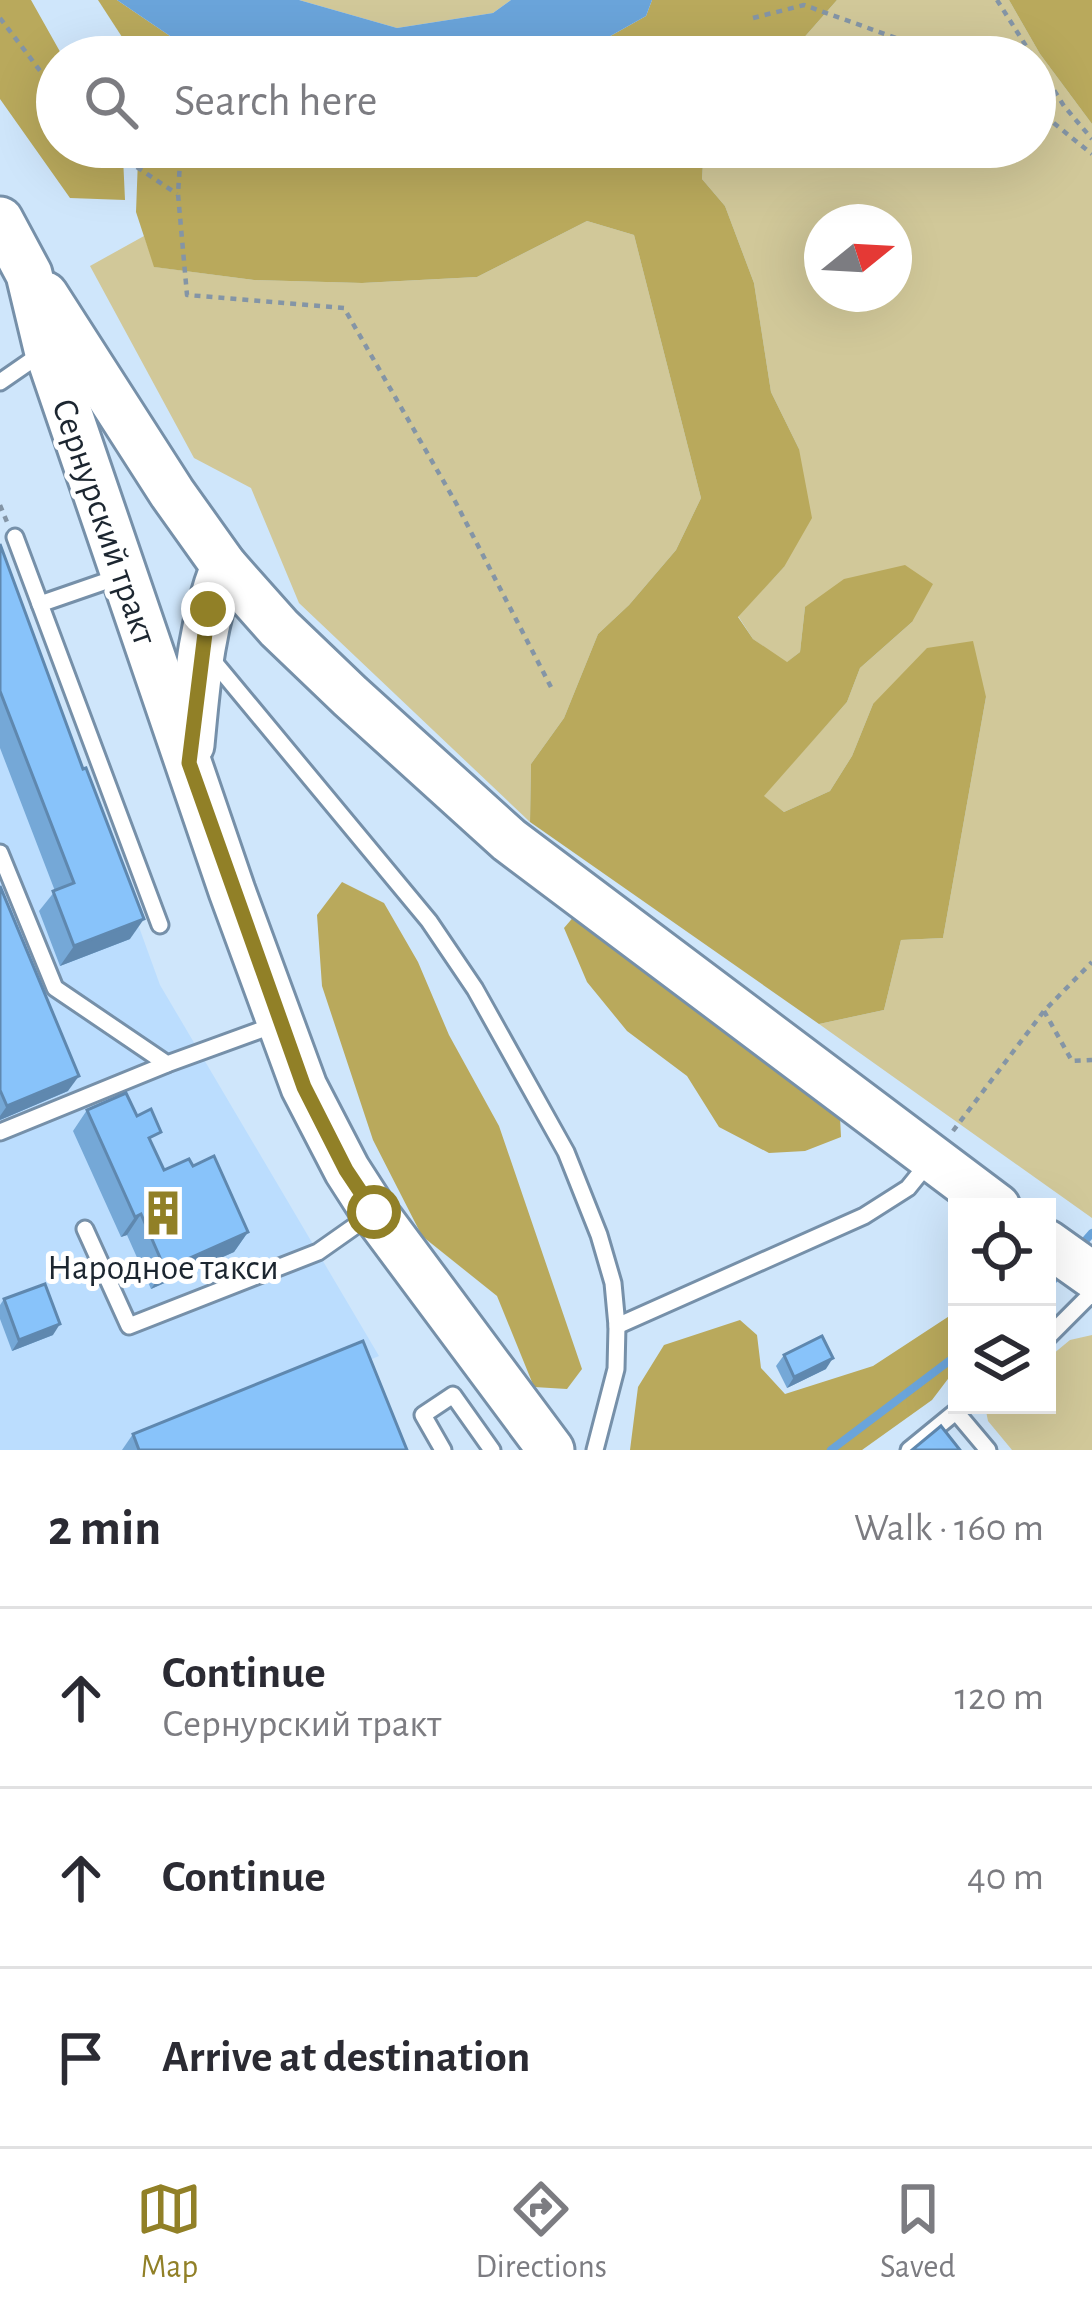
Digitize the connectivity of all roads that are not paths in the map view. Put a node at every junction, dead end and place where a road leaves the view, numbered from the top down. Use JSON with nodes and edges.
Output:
{"nodes":[{"id":1,"x":0,"y":220,"type":"edge"},
{"id":2,"x":29,"y":274,"type":"junction"},
{"id":3,"x":47,"y":349,"type":"junction"},
{"id":4,"x":0,"y":382,"type":"edge"},
{"id":5,"x":14,"y":537,"type":"dead end"},
{"id":6,"x":224,"y":566,"type":"junction"},
{"id":7,"x":124,"y":575,"type":"junction"},
{"id":8,"x":40,"y":604,"type":"junction"},
{"id":9,"x":200,"y":645,"type":"junction"},
{"id":10,"x":189,"y":763,"type":"junction"},
{"id":11,"x":0,"y":853,"type":"edge"},
{"id":12,"x":160,"y":926,"type":"dead end"},
{"id":13,"x":278,"y":1023,"type":"junction"},
{"id":14,"x":167,"y":1064,"type":"junction"},
{"id":15,"x":0,"y":1132,"type":"edge"},
{"id":16,"x":931,"y":1160,"type":"junction"},
{"id":17,"x":984,"y":1198,"type":"edge"},
{"id":18,"x":374,"y":1212,"type":"junction"},
{"id":19,"x":86,"y":1229,"type":"dead end"},
{"id":20,"x":1056,"y":1249,"type":"edge"},
{"id":21,"x":1092,"y":1275,"type":"edge"},
{"id":22,"x":1092,"y":1293,"type":"edge"},
{"id":23,"x":617,"y":1327,"type":"junction"},
{"id":24,"x":1056,"y":1329,"type":"edge"},
{"id":25,"x":953,"y":1414,"type":"edge"},
{"id":26,"x":964,"y":1414,"type":"edge"},
{"id":27,"x":443,"y":1450,"type":"edge"},
{"id":28,"x":492,"y":1450,"type":"edge"},
{"id":29,"x":551,"y":1450,"type":"edge"},
{"id":30,"x":595,"y":1450,"type":"edge"},
{"id":31,"x":909,"y":1450,"type":"edge"},
{"id":32,"x":988,"y":1450,"type":"edge"}],
"edges":[{"from":1,"to":2,"type":"main road","name":"Сернурский тракт"},
{"from":2,"to":3,"type":"main road","name":"Сернурский тракт"},
{"from":2,"to":6,"type":"main road"},
{"from":3,"to":4,"type":"lane"},
{"from":3,"to":7,"type":"main road","name":"Сернурский тракт"},
{"from":5,"to":8,"type":"lane"},
{"from":6,"to":9,"type":"main road"},
{"from":6,"to":16,"type":"main road"},
{"from":7,"to":8,"type":"lane"},
{"from":7,"to":10,"type":"main road","name":"Сернурский тракт"},
{"from":8,"to":12,"type":"lane"},
{"from":9,"to":10,"type":"main road"},
{"from":9,"to":23,"type":"lane"},
{"from":10,"to":13,"type":"main road","name":"Сернурский тракт"},
{"from":11,"to":14,"type":"lane"},
{"from":13,"to":14,"type":"lane"},
{"from":13,"to":18,"type":"main road","name":"Сернурский тракт"},
{"from":14,"to":15,"type":"lane"},
{"from":16,"to":17,"type":"main road"},
{"from":16,"to":23,"type":"lane"},
{"from":18,"to":19,"type":"lane"},
{"from":18,"to":29,"type":"main road","name":"Сернурский тракт"},
{"from":20,"to":21,"type":"main road"},
{"from":22,"to":24,"type":"lane"},
{"from":23,"to":30,"type":"lane"},
{"from":25,"to":31,"type":"lane"},
{"from":26,"to":32,"type":"lane"},
{"from":27,"to":28,"type":"lane"}]}
